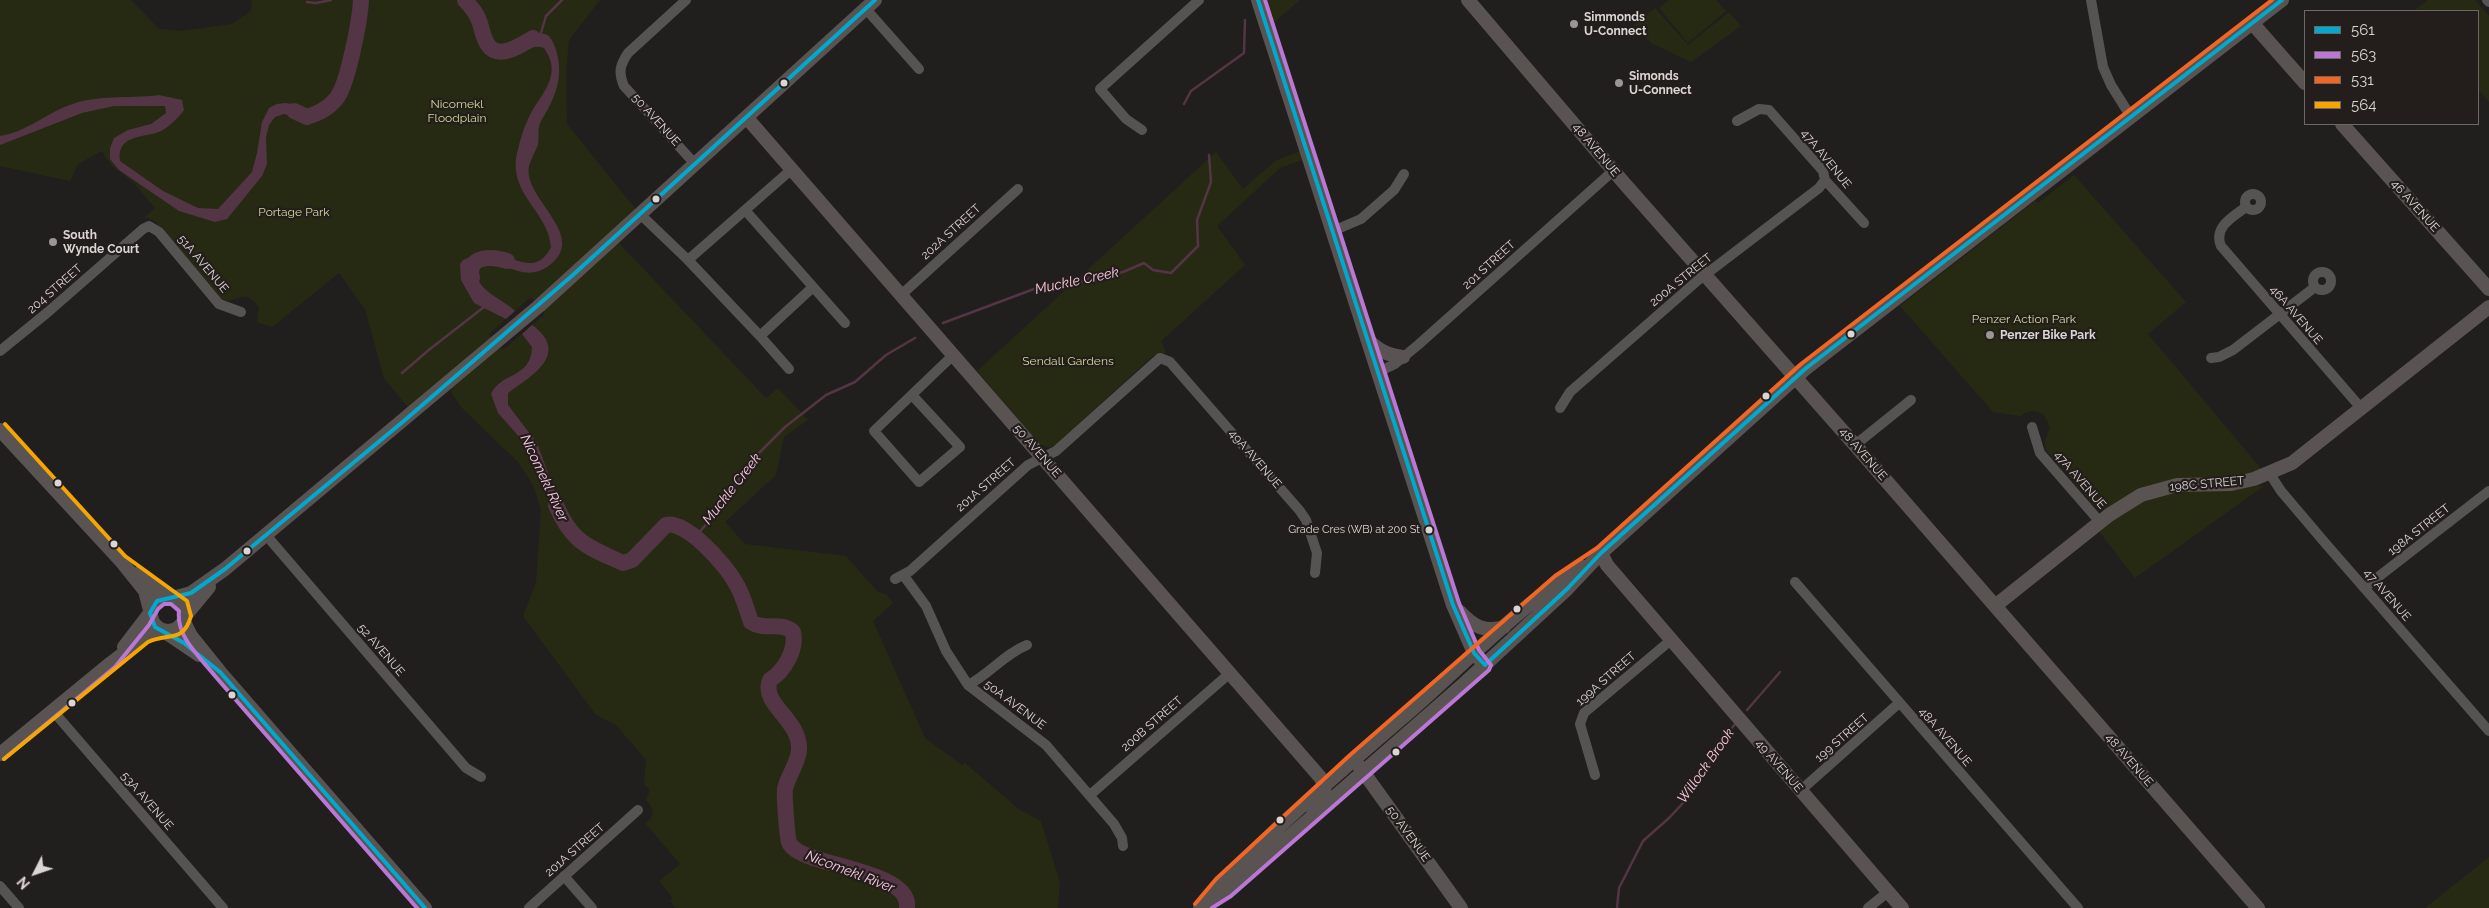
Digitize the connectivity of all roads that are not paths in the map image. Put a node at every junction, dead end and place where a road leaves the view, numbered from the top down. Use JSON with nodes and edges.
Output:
{"nodes":[{"id":1,"x":686,"y":0,"type":"edge"},
{"id":2,"x":1199,"y":0,"type":"edge"},
{"id":3,"x":1258,"y":0,"type":"edge"},
{"id":4,"x":1468,"y":0,"type":"edge"},
{"id":5,"x":2091,"y":0,"type":"edge"},
{"id":6,"x":2282,"y":0,"type":"edge"},
{"id":7,"x":867,"y":3,"type":"edge"},
{"id":8,"x":2253,"y":24,"type":"junction"},
{"id":9,"x":919,"y":69,"type":"dead end"},
{"id":10,"x":2304,"y":82,"type":"edge"},
{"id":11,"x":2131,"y":117,"type":"junction"},
{"id":12,"x":747,"y":118,"type":"junction"},
{"id":13,"x":1737,"y":121,"type":"dead end"},
{"id":14,"x":2343,"y":125,"type":"edge"},
{"id":15,"x":1142,"y":130,"type":"dead end"},
{"id":16,"x":695,"y":164,"type":"junction"},
{"id":17,"x":792,"y":169,"type":"junction"},
{"id":18,"x":1613,"y":171,"type":"junction"},
{"id":19,"x":1404,"y":174,"type":"dead end"},
{"id":20,"x":1825,"y":180,"type":"junction"},
{"id":21,"x":1018,"y":189,"type":"dead end"},
{"id":22,"x":2246,"y":207,"type":"dead end"},
{"id":23,"x":745,"y":210,"type":"junction"},
{"id":24,"x":640,"y":214,"type":"junction"},
{"id":25,"x":1864,"y":223,"type":"dead end"},
{"id":26,"x":150,"y":226,"type":"joint"},
{"id":27,"x":1333,"y":230,"type":"junction"},
{"id":28,"x":688,"y":260,"type":"junction"},
{"id":29,"x":1705,"y":275,"type":"junction"},
{"id":30,"x":2315,"y":286,"type":"dead end"},
{"id":31,"x":813,"y":287,"type":"junction"},
{"id":32,"x":2489,"y":289,"type":"edge"},
{"id":33,"x":901,"y":295,"type":"junction"},
{"id":34,"x":2489,"y":307,"type":"edge"},
{"id":35,"x":241,"y":312,"type":"dead end"},
{"id":36,"x":2279,"y":314,"type":"junction"},
{"id":37,"x":845,"y":323,"type":"dead end"},
{"id":38,"x":760,"y":336,"type":"junction"},
{"id":39,"x":1368,"y":339,"type":"junction"},
{"id":40,"x":0,"y":351,"type":"edge"},
{"id":41,"x":954,"y":355,"type":"junction"},
{"id":42,"x":1404,"y":357,"type":"junction"},
{"id":43,"x":1165,"y":358,"type":"joint"},
{"id":44,"x":2211,"y":358,"type":"dead end"},
{"id":45,"x":789,"y":369,"type":"dead end"},
{"id":46,"x":1378,"y":372,"type":"junction"},
{"id":47,"x":1796,"y":378,"type":"junction"},
{"id":48,"x":912,"y":395,"type":"junction"},
{"id":49,"x":1911,"y":400,"type":"dead end"},
{"id":50,"x":1560,"y":408,"type":"dead end"},
{"id":51,"x":2361,"y":408,"type":"junction"},
{"id":52,"x":2032,"y":427,"type":"dead end"},
{"id":53,"x":2,"y":431,"type":"edge"},
{"id":54,"x":1855,"y":445,"type":"junction"},
{"id":55,"x":1043,"y":458,"type":"junction"},
{"id":56,"x":2270,"y":474,"type":"junction"},
{"id":57,"x":2489,"y":491,"type":"edge"},
{"id":58,"x":2100,"y":522,"type":"junction"},
{"id":59,"x":266,"y":535,"type":"junction"},
{"id":60,"x":1601,"y":553,"type":"junction"},
{"id":61,"x":120,"y":561,"type":"junction"},
{"id":62,"x":225,"y":569,"type":"junction"},
{"id":63,"x":1314,"y":573,"type":"dead end"},
{"id":64,"x":900,"y":578,"type":"joint"},
{"id":65,"x":1794,"y":582,"type":"dead end"},
{"id":66,"x":2364,"y":588,"type":"junction"},
{"id":67,"x":171,"y":597,"type":"junction"},
{"id":68,"x":1453,"y":605,"type":"junction"},
{"id":69,"x":1995,"y":606,"type":"junction"},
{"id":70,"x":150,"y":611,"type":"junction"},
{"id":71,"x":184,"y":619,"type":"junction"},
{"id":72,"x":1505,"y":627,"type":"junction"},
{"id":73,"x":162,"y":631,"type":"junction"},
{"id":74,"x":1671,"y":640,"type":"junction"},
{"id":75,"x":1027,"y":645,"type":"dead end"},
{"id":76,"x":1474,"y":653,"type":"junction"},
{"id":77,"x":111,"y":663,"type":"junction"},
{"id":78,"x":1485,"y":666,"type":"junction"},
{"id":79,"x":220,"y":672,"type":"junction"},
{"id":80,"x":1230,"y":673,"type":"junction"},
{"id":81,"x":968,"y":685,"type":"junction"},
{"id":82,"x":1899,"y":704,"type":"junction"},
{"id":83,"x":52,"y":711,"type":"junction"},
{"id":84,"x":2489,"y":730,"type":"edge"},
{"id":85,"x":0,"y":754,"type":"edge"},
{"id":86,"x":1354,"y":760,"type":"junction"},
{"id":87,"x":1364,"y":773,"type":"junction"},
{"id":88,"x":1595,"y":775,"type":"dead end"},
{"id":89,"x":481,"y":777,"type":"dead end"},
{"id":90,"x":1325,"y":785,"type":"junction"},
{"id":91,"x":1800,"y":791,"type":"junction"},
{"id":92,"x":1090,"y":795,"type":"junction"},
{"id":93,"x":638,"y":810,"type":"dead end"},
{"id":94,"x":1123,"y":846,"type":"dead end"},
{"id":95,"x":1277,"y":848,"type":"junction"},
{"id":96,"x":564,"y":876,"type":"junction"},
{"id":97,"x":0,"y":886,"type":"edge"},
{"id":98,"x":1888,"y":892,"type":"junction"},
{"id":99,"x":19,"y":908,"type":"edge"},
{"id":100,"x":223,"y":908,"type":"edge"},
{"id":101,"x":425,"y":908,"type":"edge"},
{"id":102,"x":529,"y":908,"type":"edge"},
{"id":103,"x":592,"y":908,"type":"edge"},
{"id":104,"x":1201,"y":908,"type":"edge"},
{"id":105,"x":1461,"y":908,"type":"edge"},
{"id":106,"x":1868,"y":908,"type":"edge"},
{"id":107,"x":1902,"y":908,"type":"edge"},
{"id":108,"x":2078,"y":908,"type":"edge"},
{"id":109,"x":2258,"y":908,"type":"edge"}],
"edges":[{"from":1,"to":16,"type":"street","name":"50 AVENUE"},
{"from":2,"to":15,"type":"street"},
{"from":3,"to":27,"type":"street"},
{"from":4,"to":18,"type":"street","name":"48 AVENUE"},
{"from":5,"to":11,"type":"street"},
{"from":6,"to":8,"type":"street"},
{"from":7,"to":9,"type":"street"},
{"from":7,"to":12,"type":"street"},
{"from":8,"to":10,"type":"street"},
{"from":8,"to":11,"type":"street"},
{"from":11,"to":47,"type":"street"},
{"from":12,"to":16,"type":"street"},
{"from":12,"to":17,"type":"street","name":"50 AVENUE"},
{"from":13,"to":20,"type":"street","name":"47A AVENUE"},
{"from":14,"to":32,"type":"street","name":"46 AVENUE"},
{"from":16,"to":24,"type":"street"},
{"from":17,"to":23,"type":"street"},
{"from":17,"to":33,"type":"street","name":"50 AVENUE"},
{"from":18,"to":29,"type":"street","name":"48 AVENUE"},
{"from":18,"to":42,"type":"street","name":"201 STREET"},
{"from":19,"to":27,"type":"street"},
{"from":20,"to":25,"type":"street","name":"47A AVENUE"},
{"from":20,"to":29,"type":"street","name":"200A STREET"},
{"from":21,"to":33,"type":"street","name":"202A STREET"},
{"from":22,"to":36,"type":"street","name":"46A AVENUE"},
{"from":23,"to":28,"type":"street"},
{"from":23,"to":31,"type":"street"},
{"from":24,"to":28,"type":"street"},
{"from":24,"to":59,"type":"street"},
{"from":26,"to":35,"type":"street","name":"51A AVENUE"},
{"from":26,"to":40,"type":"street","name":"204 STREET"},
{"from":27,"to":39,"type":"street"},
{"from":28,"to":38,"type":"street"},
{"from":29,"to":47,"type":"street","name":"48 AVENUE"},
{"from":29,"to":50,"type":"street","name":"200A STREET"},
{"from":30,"to":36,"type":"street"},
{"from":31,"to":37,"type":"street"},
{"from":31,"to":38,"type":"street"},
{"from":33,"to":41,"type":"street","name":"50 AVENUE"},
{"from":34,"to":51,"type":"street","name":"198C STREET"},
{"from":36,"to":44,"type":"street"},
{"from":36,"to":51,"type":"street","name":"46A AVENUE"},
{"from":38,"to":45,"type":"street"},
{"from":39,"to":42,"type":"street"},
{"from":39,"to":46,"type":"street"},
{"from":41,"to":48,"type":"street"},
{"from":41,"to":55,"type":"street","name":"50 AVENUE"},
{"from":42,"to":46,"type":"street","name":"201 STREET"},
{"from":43,"to":55,"type":"street","name":"201A STREET"},
{"from":43,"to":63,"type":"street","name":"49A AVENUE"},
{"from":46,"to":68,"type":"street"},
{"from":47,"to":54,"type":"street","name":"48 AVENUE"},
{"from":47,"to":60,"type":"street"},
{"from":48,"to":48,"type":"street"},
{"from":49,"to":54,"type":"street"},
{"from":51,"to":56,"type":"street","name":"198C STREET"},
{"from":52,"to":58,"type":"street","name":"47A AVENUE"},
{"from":53,"to":61,"type":"street"},
{"from":54,"to":69,"type":"street","name":"48 AVENUE"},
{"from":55,"to":64,"type":"street","name":"201A STREET"},
{"from":55,"to":80,"type":"street","name":"50 AVENUE"},
{"from":56,"to":58,"type":"street","name":"198C STREET"},
{"from":56,"to":66,"type":"street","name":"47 AVENUE"},
{"from":57,"to":66,"type":"street","name":"198A STREET"},
{"from":58,"to":69,"type":"street","name":"198C STREET"},
{"from":59,"to":62,"type":"street"},
{"from":59,"to":89,"type":"street","name":"52 AVENUE"},
{"from":60,"to":72,"type":"street"},
{"from":60,"to":74,"type":"street","name":"49 AVENUE"},
{"from":60,"to":78,"type":"street"},
{"from":61,"to":67,"type":"street"},
{"from":61,"to":70,"type":"street"},
{"from":62,"to":67,"type":"street"},
{"from":62,"to":71,"type":"street"},
{"from":64,"to":81,"type":"street","name":"50A AVENUE"},
{"from":65,"to":82,"type":"street","name":"48A AVENUE"},
{"from":66,"to":84,"type":"street","name":"47 AVENUE"},
{"from":67,"to":70,"type":"street"},
{"from":67,"to":71,"type":"street"},
{"from":68,"to":72,"type":"street"},
{"from":68,"to":76,"type":"street"},
{"from":69,"to":109,"type":"street","name":"48 AVENUE"},
{"from":70,"to":73,"type":"street"},
{"from":70,"to":77,"type":"street"},
{"from":71,"to":73,"type":"street"},
{"from":71,"to":79,"type":"street"},
{"from":72,"to":76,"type":"street"},
{"from":73,"to":77,"type":"street"},
{"from":73,"to":79,"type":"street"},
{"from":74,"to":88,"type":"street","name":"199A STREET"},
{"from":74,"to":91,"type":"street","name":"49 AVENUE"},
{"from":75,"to":81,"type":"street"},
{"from":76,"to":78,"type":"street"},
{"from":76,"to":86,"type":"street"},
{"from":77,"to":83,"type":"street"},
{"from":78,"to":87,"type":"street"},
{"from":79,"to":101,"type":"street"},
{"from":80,"to":90,"type":"street","name":"50 AVENUE"},
{"from":80,"to":92,"type":"street","name":"200B STREET"},
{"from":81,"to":92,"type":"street","name":"50A AVENUE"},
{"from":82,"to":91,"type":"street","name":"199 STREET"},
{"from":82,"to":108,"type":"street","name":"48A AVENUE"},
{"from":83,"to":85,"type":"street"},
{"from":83,"to":100,"type":"street","name":"53A AVENUE"},
{"from":86,"to":87,"type":"street","name":"50 AVENUE"},
{"from":86,"to":90,"type":"street"},
{"from":87,"to":95,"type":"street"},
{"from":87,"to":105,"type":"street","name":"50 AVENUE"},
{"from":90,"to":95,"type":"street"},
{"from":90,"to":104,"type":"street"},
{"from":91,"to":98,"type":"street","name":"49 AVENUE"},
{"from":92,"to":94,"type":"street","name":"50A AVENUE"},
{"from":93,"to":96,"type":"street","name":"201A STREET"},
{"from":95,"to":104,"type":"street"},
{"from":96,"to":102,"type":"street","name":"201A STREET"},
{"from":96,"to":103,"type":"street"},
{"from":97,"to":99,"type":"street"},
{"from":98,"to":106,"type":"street"},
{"from":98,"to":107,"type":"street","name":"49 AVENUE"}]}
